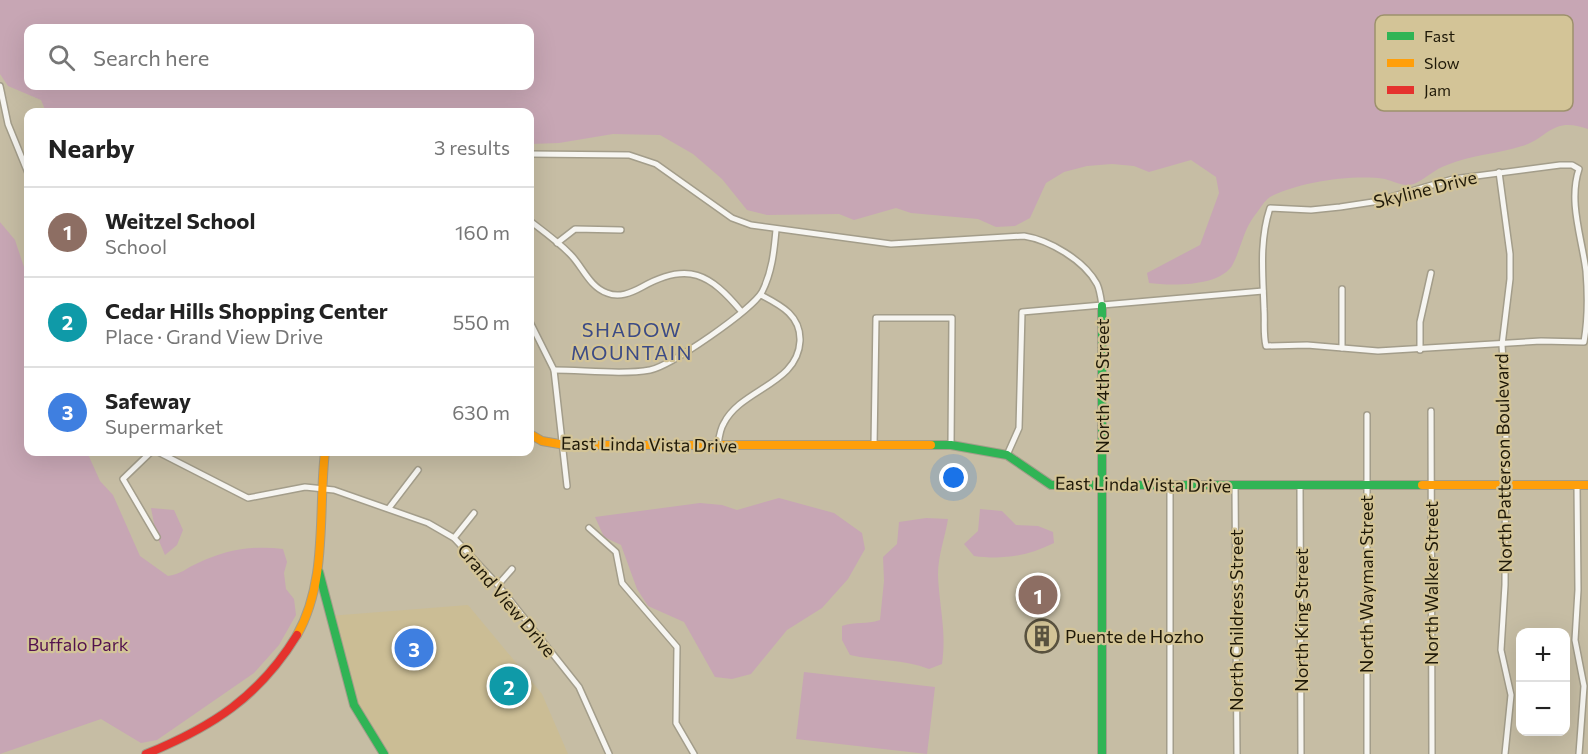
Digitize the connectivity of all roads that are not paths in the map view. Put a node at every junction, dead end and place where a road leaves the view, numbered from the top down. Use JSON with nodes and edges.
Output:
{"nodes":[{"id":1,"x":0,"y":86,"type":"edge"},
{"id":2,"x":534,"y":154,"type":"edge"},
{"id":3,"x":24,"y":163,"type":"edge"},
{"id":4,"x":1499,"y":172,"type":"junction"},
{"id":5,"x":534,"y":223,"type":"edge"},
{"id":6,"x":621,"y":230,"type":"dead end"},
{"id":7,"x":776,"y":230,"type":"junction"},
{"id":8,"x":557,"y":243,"type":"junction"},
{"id":9,"x":1431,"y":273,"type":"dead end"},
{"id":10,"x":1342,"y":289,"type":"dead end"},
{"id":11,"x":1263,"y":291,"type":"junction"},
{"id":12,"x":761,"y":295,"type":"junction"},
{"id":13,"x":1102,"y":306,"type":"junction"},
{"id":14,"x":741,"y":311,"type":"junction"},
{"id":15,"x":534,"y":330,"type":"edge"},
{"id":16,"x":1502,"y":345,"type":"junction"},
{"id":17,"x":1342,"y":348,"type":"junction"},
{"id":18,"x":1420,"y":350,"type":"junction"},
{"id":19,"x":554,"y":370,"type":"junction"},
{"id":20,"x":1431,"y":411,"type":"dead end"},
{"id":21,"x":1367,"y":415,"type":"dead end"},
{"id":22,"x":534,"y":437,"type":"edge"},
{"id":23,"x":565,"y":445,"type":"junction"},
{"id":24,"x":718,"y":445,"type":"junction"},
{"id":25,"x":951,"y":445,"type":"junction"},
{"id":26,"x":874,"y":446,"type":"junction"},
{"id":27,"x":1007,"y":455,"type":"junction"},
{"id":28,"x":147,"y":456,"type":"edge"},
{"id":29,"x":166,"y":456,"type":"edge"},
{"id":30,"x":323,"y":456,"type":"edge"},
{"id":31,"x":418,"y":470,"type":"dead end"},
{"id":32,"x":1102,"y":485,"type":"junction"},
{"id":33,"x":1170,"y":485,"type":"junction"},
{"id":34,"x":1235,"y":485,"type":"junction"},
{"id":35,"x":1300,"y":485,"type":"junction"},
{"id":36,"x":1365,"y":485,"type":"junction"},
{"id":37,"x":1431,"y":485,"type":"junction"},
{"id":38,"x":1577,"y":485,"type":"junction"},
{"id":39,"x":1588,"y":485,"type":"edge"},
{"id":40,"x":567,"y":486,"type":"dead end"},
{"id":41,"x":1506,"y":486,"type":"junction"},
{"id":42,"x":323,"y":488,"type":"junction"},
{"id":43,"x":389,"y":508,"type":"junction"},
{"id":44,"x":474,"y":513,"type":"dead end"},
{"id":45,"x":589,"y":528,"type":"dead end"},
{"id":46,"x":157,"y":537,"type":"dead end"},
{"id":47,"x":454,"y":538,"type":"junction"},
{"id":48,"x":318,"y":565,"type":"junction"},
{"id":49,"x":512,"y":569,"type":"dead end"},
{"id":50,"x":498,"y":585,"type":"junction"},
{"id":51,"x":146,"y":754,"type":"edge"},
{"id":52,"x":384,"y":754,"type":"edge"},
{"id":53,"x":609,"y":754,"type":"edge"},
{"id":54,"x":694,"y":754,"type":"edge"},
{"id":55,"x":1102,"y":754,"type":"edge"},
{"id":56,"x":1170,"y":754,"type":"edge"},
{"id":57,"x":1237,"y":754,"type":"edge"},
{"id":58,"x":1301,"y":754,"type":"edge"},
{"id":59,"x":1367,"y":754,"type":"edge"},
{"id":60,"x":1432,"y":754,"type":"edge"},
{"id":61,"x":1505,"y":754,"type":"edge"},
{"id":62,"x":1579,"y":754,"type":"edge"}],
"edges":[{"from":1,"to":3,"type":"street"},
{"from":2,"to":7,"type":"street"},
{"from":4,"to":11,"type":"street","name":"Skyline Drive"},
{"from":4,"to":16,"type":"street","name":"North Patterson Boulevard"},
{"from":4,"to":16,"type":"street","name":"Skyline Drive"},
{"from":5,"to":8,"type":"street"},
{"from":6,"to":8,"type":"street"},
{"from":7,"to":12,"type":"street"},
{"from":7,"to":13,"type":"street"},
{"from":8,"to":14,"type":"street"},
{"from":9,"to":18,"type":"street"},
{"from":10,"to":17,"type":"street"},
{"from":11,"to":13,"type":"street"},
{"from":11,"to":17,"type":"street"},
{"from":12,"to":14,"type":"street"},
{"from":12,"to":24,"type":"street"},
{"from":13,"to":27,"type":"street"},
{"from":13,"to":32,"type":"street","name":"North 4th Street"},
{"from":14,"to":19,"type":"street"},
{"from":15,"to":19,"type":"street"},
{"from":16,"to":18,"type":"street"},
{"from":16,"to":41,"type":"street","name":"North Patterson Boulevard"},
{"from":17,"to":18,"type":"street"},
{"from":19,"to":23,"type":"street"},
{"from":20,"to":37,"type":"street","name":"North Walker Street"},
{"from":21,"to":36,"type":"street","name":"North Wayman Street"},
{"from":22,"to":23,"type":"street","name":"East Linda Vista Drive"},
{"from":23,"to":24,"type":"street","name":"East Linda Vista Drive"},
{"from":23,"to":40,"type":"street"},
{"from":24,"to":26,"type":"street","name":"East Linda Vista Drive"},
{"from":25,"to":26,"type":"street","name":"East Linda Vista Drive"},
{"from":25,"to":26,"type":"street"},
{"from":25,"to":27,"type":"street","name":"East Linda Vista Drive"},
{"from":27,"to":32,"type":"street","name":"East Linda Vista Drive"},
{"from":28,"to":46,"type":"street"},
{"from":29,"to":42,"type":"street","name":"Grand View Drive"},
{"from":30,"to":42,"type":"street"},
{"from":31,"to":43,"type":"street"},
{"from":32,"to":33,"type":"street","name":"East Linda Vista Drive"},
{"from":32,"to":55,"type":"street","name":"North 4th Street"},
{"from":33,"to":34,"type":"street","name":"East Linda Vista Drive"},
{"from":33,"to":56,"type":"street"},
{"from":34,"to":35,"type":"street","name":"East Linda Vista Drive"},
{"from":34,"to":57,"type":"street","name":"North Childress Street"},
{"from":35,"to":36,"type":"street","name":"East Linda Vista Drive"},
{"from":35,"to":58,"type":"street","name":"North King Street"},
{"from":36,"to":37,"type":"street","name":"East Linda Vista Drive"},
{"from":36,"to":59,"type":"street","name":"North Wayman Street"},
{"from":37,"to":41,"type":"street","name":"East Linda Vista Drive"},
{"from":37,"to":60,"type":"street","name":"North Walker Street"},
{"from":38,"to":39,"type":"street","name":"East Linda Vista Drive"},
{"from":38,"to":41,"type":"street","name":"East Linda Vista Drive"},
{"from":38,"to":62,"type":"street"},
{"from":41,"to":61,"type":"street","name":"North Patterson Boulevard"},
{"from":42,"to":43,"type":"street","name":"Grand View Drive"},
{"from":42,"to":48,"type":"street"},
{"from":43,"to":47,"type":"street","name":"Grand View Drive"},
{"from":44,"to":47,"type":"street"},
{"from":45,"to":54,"type":"street"},
{"from":47,"to":50,"type":"street","name":"Grand View Drive"},
{"from":48,"to":51,"type":"street"},
{"from":48,"to":52,"type":"street"},
{"from":49,"to":50,"type":"street"},
{"from":50,"to":53,"type":"street","name":"Grand View Drive"}]}
